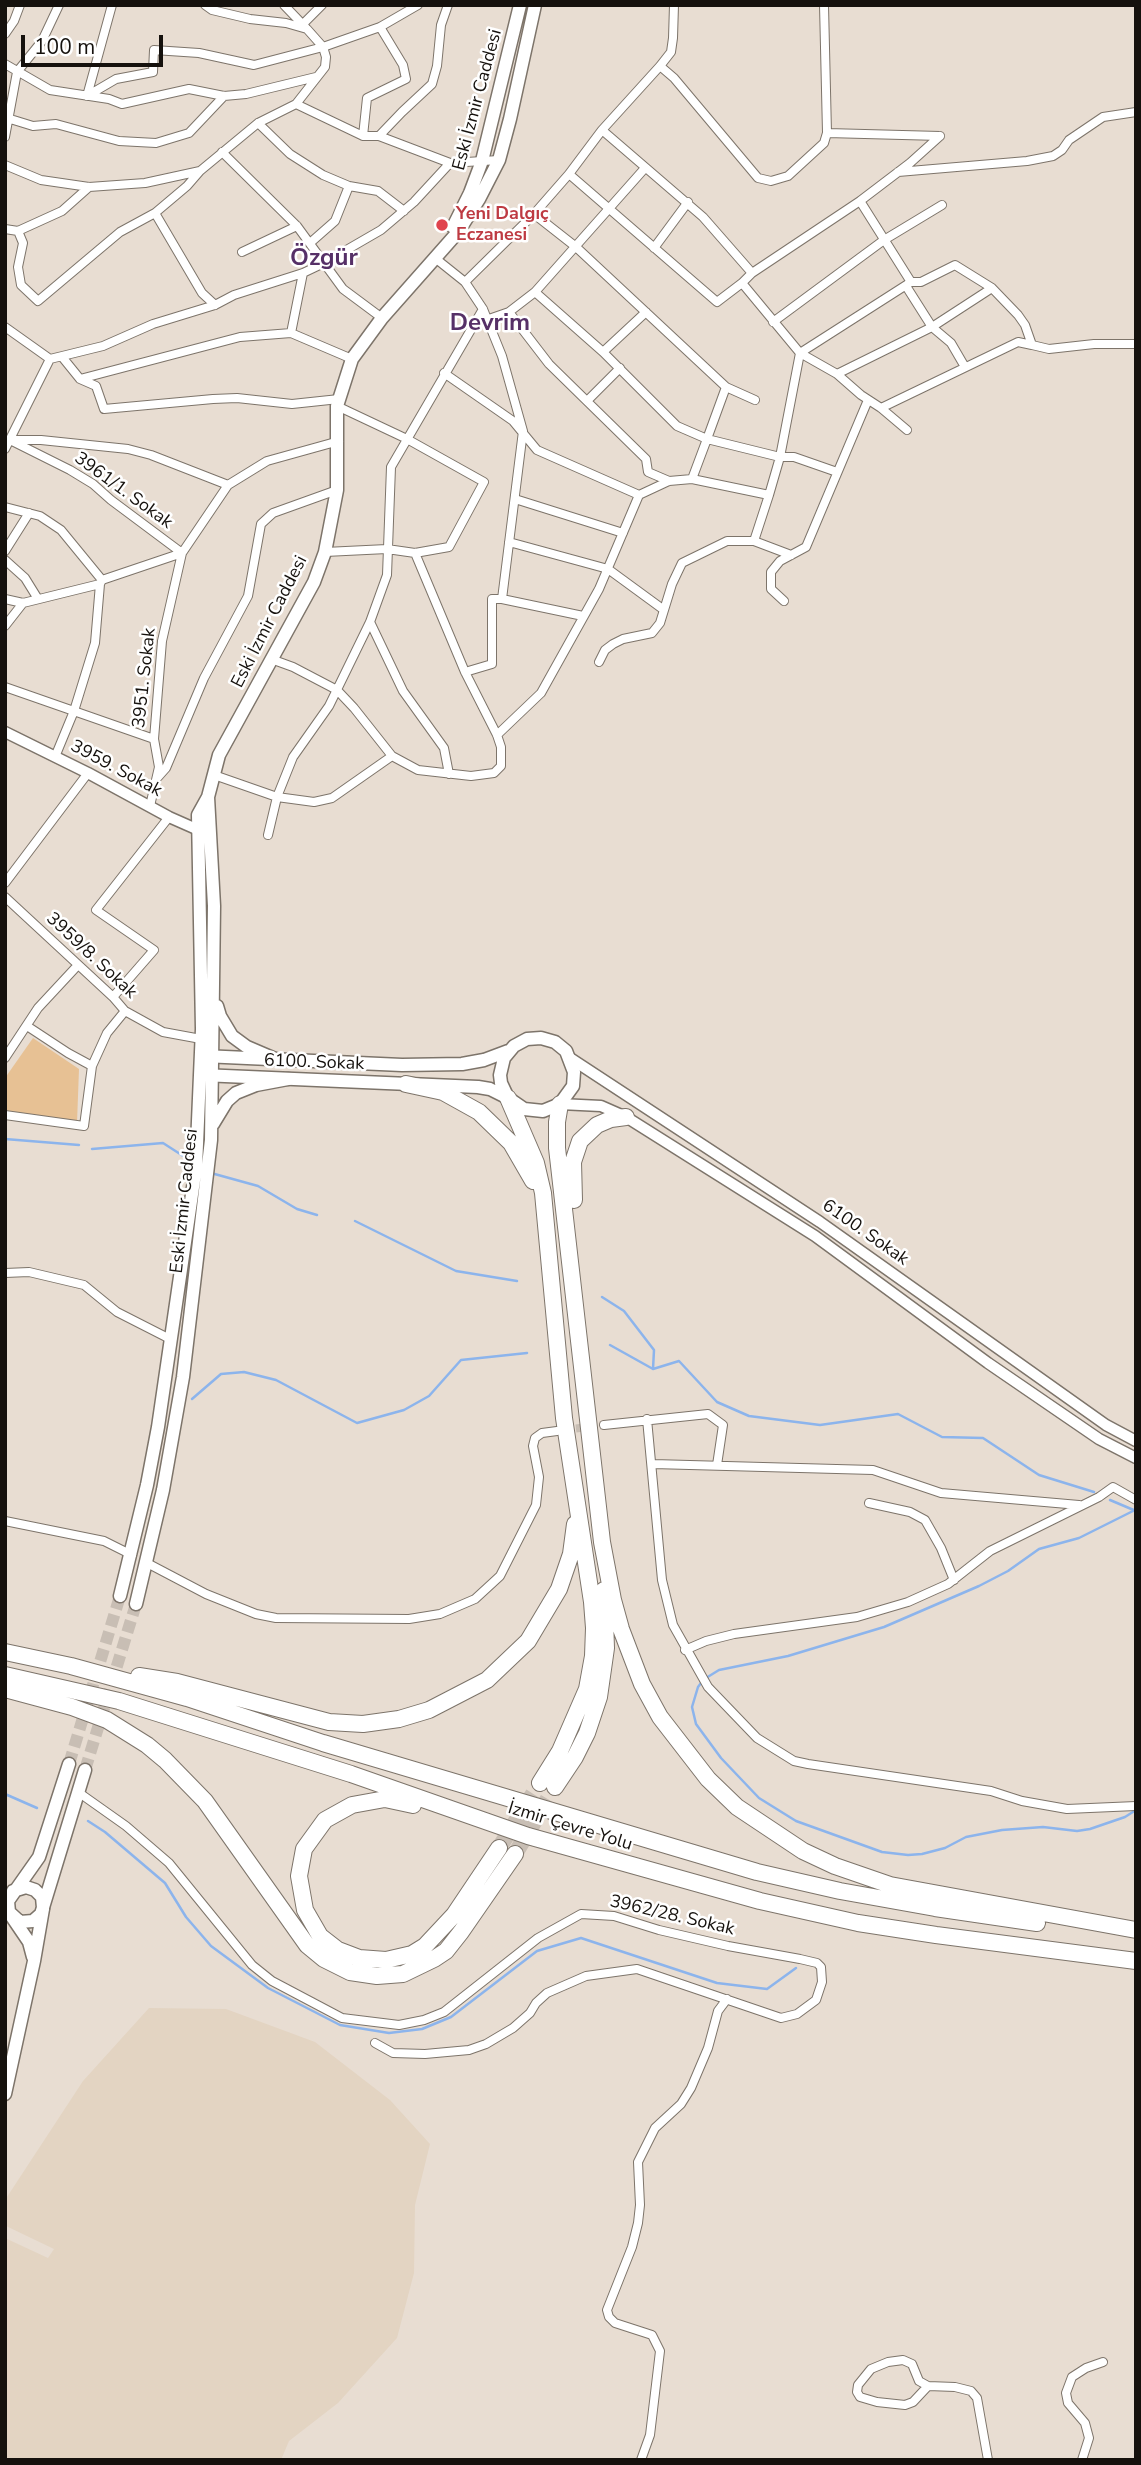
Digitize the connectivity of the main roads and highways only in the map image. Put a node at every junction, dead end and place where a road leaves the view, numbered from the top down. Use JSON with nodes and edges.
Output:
{"nodes":[{"id":1,"x":520,"y":5,"type":"edge"},
{"id":2,"x":535,"y":5,"type":"edge"},
{"id":3,"x":449,"y":241,"type":"junction"},
{"id":4,"x":208,"y":797,"type":"junction"},
{"id":5,"x":213,"y":993,"type":"junction"},
{"id":6,"x":509,"y":1051,"type":"junction"},
{"id":7,"x":206,"y":1057,"type":"junction"},
{"id":8,"x":275,"y":1059,"type":"junction"},
{"id":9,"x":206,"y":1075,"type":"junction"},
{"id":10,"x":288,"y":1079,"type":"junction"},
{"id":11,"x":407,"y":1084,"type":"junction"},
{"id":12,"x":508,"y":1098,"type":"junction"},
{"id":13,"x":561,"y":1104,"type":"junction"},
{"id":14,"x":626,"y":1118,"type":"road end"},
{"id":15,"x":211,"y":1127,"type":"junction"},
{"id":16,"x":544,"y":1213,"type":"junction"},
{"id":17,"x":568,"y":1226,"type":"junction"},
{"id":18,"x":572,"y":1462,"type":"junction"},
{"id":19,"x":602,"y":1542,"type":"junction"},
{"id":20,"x":120,"y":1596,"type":"tunnel mouth"},
{"id":21,"x":136,"y":1604,"type":"tunnel mouth"},
{"id":22,"x":5,"y":1652,"type":"edge"},
{"id":23,"x":72,"y":1666,"type":"junction"},
{"id":24,"x":5,"y":1675,"type":"edge"},
{"id":25,"x":5,"y":1689,"type":"edge"},
{"id":26,"x":68,"y":1764,"type":"tunnel mouth"},
{"id":27,"x":85,"y":1770,"type":"tunnel mouth"},
{"id":28,"x":528,"y":1836,"type":"junction"},
{"id":29,"x":499,"y":1848,"type":"tunnel mouth"},
{"id":30,"x":515,"y":1854,"type":"tunnel mouth"},
{"id":31,"x":9,"y":1893,"type":"edge"},
{"id":32,"x":43,"y":1908,"type":"junction"},
{"id":33,"x":9,"y":1917,"type":"edge"},
{"id":34,"x":1136,"y":1931,"type":"edge"},
{"id":35,"x":34,"y":1961,"type":"junction"},
{"id":36,"x":1136,"y":1961,"type":"edge"},
{"id":37,"x":5,"y":2094,"type":"edge"}],
"edges":[{"from":1,"to":3,"type":"main road","name":"Eski İzmir Caddesi"},
{"from":2,"to":3,"type":"main road","name":"Eski İzmir Caddesi"},
{"from":3,"to":4,"type":"main road","name":"Eski İzmir Caddesi"},
{"from":4,"to":5,"type":"main road","name":"Eski İzmir Caddesi"},
{"from":4,"to":7,"type":"main road","name":"Eski İzmir Caddesi"},
{"from":5,"to":7,"type":"main road","name":"Eski İzmir Caddesi"},
{"from":5,"to":8,"type":"main road"},
{"from":6,"to":8,"type":"main road","name":"6100. Sokak"},
{"from":6,"to":12,"type":"main road"},
{"from":6,"to":13,"type":"main road","name":"6100. Sokak"},
{"from":7,"to":8,"type":"main road","name":"6100. Sokak"},
{"from":7,"to":9,"type":"main road","name":"Eski İzmir Caddesi"},
{"from":9,"to":10,"type":"main road","name":"6100. Sokak"},
{"from":9,"to":15,"type":"main road","name":"Eski İzmir Caddesi"},
{"from":9,"to":20,"type":"main road","name":"Eski İzmir Caddesi"},
{"from":10,"to":11,"type":"main road","name":"6100. Sokak"},
{"from":10,"to":15,"type":"main road"},
{"from":11,"to":12,"type":"main road","name":"6100. Sokak"},
{"from":11,"to":16,"type":"highway"},
{"from":12,"to":13,"type":"main road","name":"6100. Sokak"},
{"from":12,"to":16,"type":"highway"},
{"from":13,"to":17,"type":"highway"},
{"from":14,"to":17,"type":"highway"},
{"from":15,"to":21,"type":"main road","name":"Eski İzmir Caddesi"},
{"from":16,"to":18,"type":"highway"},
{"from":17,"to":19,"type":"highway"},
{"from":18,"to":19,"type":"highway"},
{"from":18,"to":23,"type":"highway"},
{"from":19,"to":34,"type":"highway"},
{"from":22,"to":23,"type":"highway","name":"İzmir Çevre Yolu"},
{"from":23,"to":34,"type":"highway","name":"İzmir Çevre Yolu"},
{"from":24,"to":28,"type":"highway","name":"İzmir Çevre Yolu"},
{"from":25,"to":30,"type":"highway"},
{"from":26,"to":31,"type":"main road"},
{"from":27,"to":32,"type":"main road"},
{"from":28,"to":29,"type":"highway"},
{"from":28,"to":36,"type":"highway","name":"İzmir Çevre Yolu"},
{"from":31,"to":32,"type":"main road"},
{"from":31,"to":33,"type":"main road"},
{"from":32,"to":33,"type":"main road"},
{"from":32,"to":35,"type":"main road"},
{"from":33,"to":35,"type":"main road"},
{"from":35,"to":37,"type":"main road"}]}
